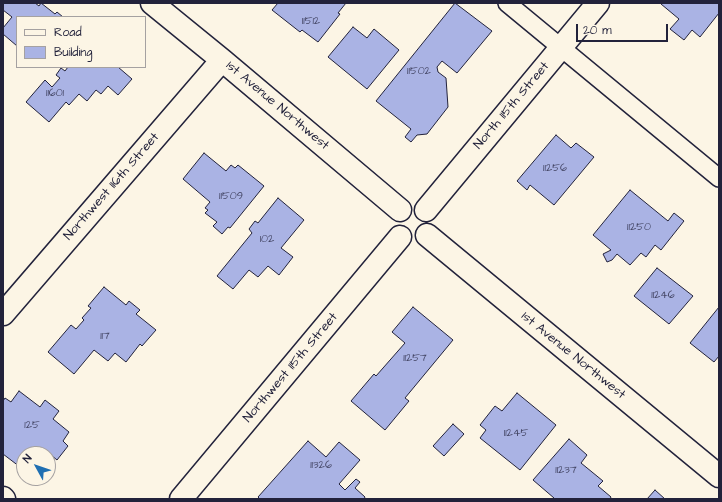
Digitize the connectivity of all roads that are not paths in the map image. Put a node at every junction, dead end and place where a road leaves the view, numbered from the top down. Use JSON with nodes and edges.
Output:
{"nodes":[{"id":1,"x":152,"y":3,"type":"edge"},
{"id":2,"x":507,"y":3,"type":"edge"},
{"id":3,"x":598,"y":3,"type":"edge"},
{"id":4,"x":561,"y":48,"type":"junction"},
{"id":5,"x":222,"y":60,"type":"junction"},
{"id":6,"x":719,"y":178,"type":"edge"},
{"id":7,"x":400,"y":210,"type":"junction"},
{"id":8,"x":426,"y":210,"type":"junction"},
{"id":9,"x":427,"y":236,"type":"junction"},
{"id":10,"x":400,"y":237,"type":"junction"},
{"id":11,"x":3,"y":314,"type":"edge"},
{"id":12,"x":719,"y":476,"type":"edge"},
{"id":13,"x":181,"y":499,"type":"edge"}],
"edges":[{"from":1,"to":5,"type":"street","name":"1st Avenue Northwest"},
{"from":2,"to":4,"type":"lane"},
{"from":3,"to":4,"type":"street","name":"North 115th Street"},
{"from":4,"to":6,"type":"lane"},
{"from":4,"to":8,"type":"street","name":"North 115th Street"},
{"from":5,"to":7,"type":"street","name":"1st Avenue Northwest"},
{"from":5,"to":11,"type":"street","name":"Northwest 116th Street"},
{"from":7,"to":8,"type":"street"},
{"from":7,"to":10,"type":"street"},
{"from":8,"to":9,"type":"street"},
{"from":9,"to":10,"type":"street"},
{"from":9,"to":12,"type":"street","name":"1st Avenue Northwest"},
{"from":10,"to":13,"type":"street","name":"Northwest 115th Street"}]}
